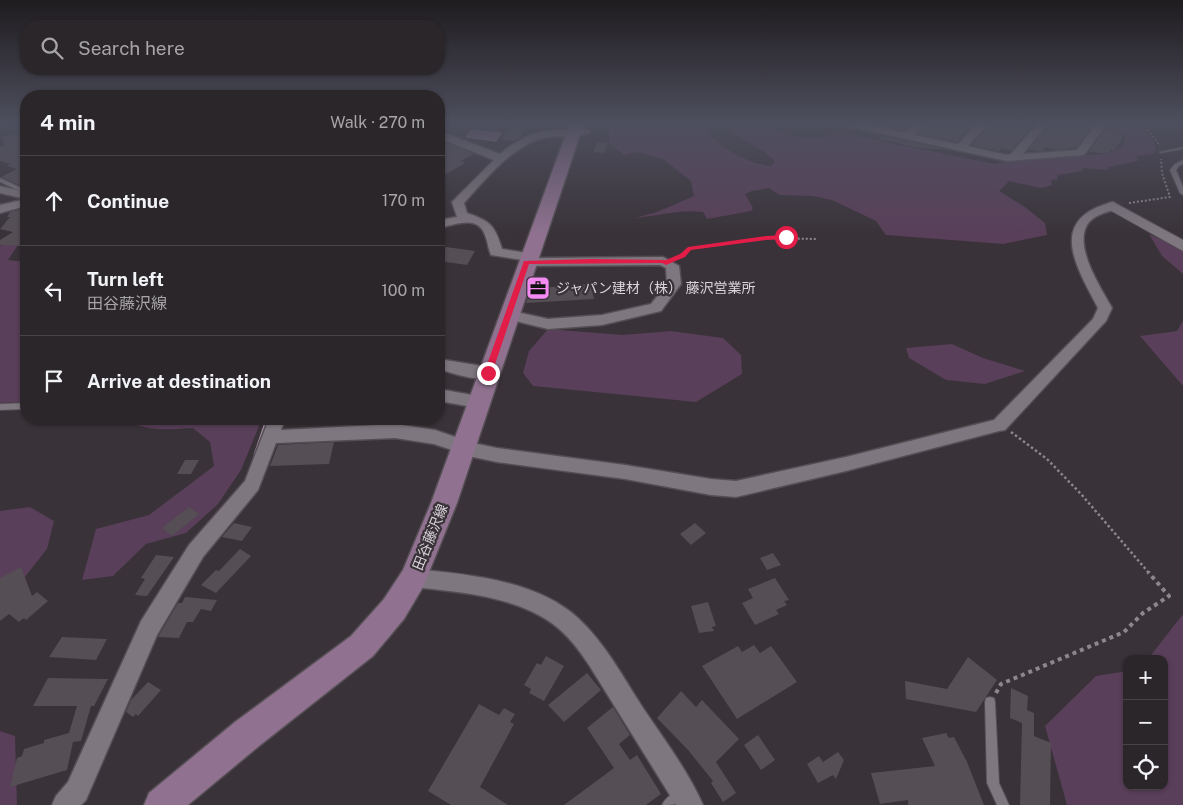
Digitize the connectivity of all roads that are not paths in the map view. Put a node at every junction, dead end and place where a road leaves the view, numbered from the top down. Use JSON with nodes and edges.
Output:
{"nodes":[{"id":1,"x":500,"y":161,"type":"edge"},
{"id":2,"x":566,"y":161,"type":"edge"},
{"id":3,"x":1183,"y":162,"type":"edge"},
{"id":4,"x":0,"y":180,"type":"edge"},
{"id":5,"x":0,"y":189,"type":"edge"},
{"id":6,"x":20,"y":192,"type":"edge"},
{"id":7,"x":20,"y":194,"type":"edge"},
{"id":8,"x":1183,"y":194,"type":"edge"},
{"id":9,"x":20,"y":200,"type":"edge"},
{"id":10,"x":1113,"y":206,"type":"joint"},
{"id":11,"x":2,"y":211,"type":"edge"},
{"id":12,"x":468,"y":218,"type":"junction"},
{"id":13,"x":445,"y":223,"type":"edge"},
{"id":14,"x":1183,"y":246,"type":"edge"},
{"id":15,"x":528,"y":259,"type":"junction"},
{"id":16,"x":508,"y":315,"type":"junction"},
{"id":17,"x":445,"y":366,"type":"edge"},
{"id":18,"x":488,"y":373,"type":"junction"},
{"id":19,"x":445,"y":396,"type":"edge"},
{"id":20,"x":478,"y":402,"type":"junction"},
{"id":21,"x":20,"y":406,"type":"edge"},
{"id":22,"x":0,"y":407,"type":"edge"},
{"id":23,"x":273,"y":428,"type":"edge"},
{"id":24,"x":462,"y":447,"type":"junction"},
{"id":25,"x":413,"y":578,"type":"junction"},
{"id":26,"x":990,"y":702,"type":"road end"},
{"id":27,"x":680,"y":801,"type":"edge"},
{"id":28,"x":65,"y":805,"type":"edge"},
{"id":29,"x":162,"y":805,"type":"edge"},
{"id":30,"x":1003,"y":805,"type":"edge"}],
"edges":[{"from":1,"to":12,"type":"street"},
{"from":2,"to":15,"type":"main road","name":"田谷藤沢線"},
{"from":3,"to":8,"type":"lane"},
{"from":4,"to":6,"type":"lane"},
{"from":5,"to":7,"type":"street"},
{"from":9,"to":11,"type":"street"},
{"from":10,"to":14,"type":"street"},
{"from":10,"to":24,"type":"street"},
{"from":12,"to":13,"type":"street"},
{"from":12,"to":15,"type":"street"},
{"from":15,"to":16,"type":"main road","name":"田谷藤沢線"},
{"from":15,"to":16,"type":"street"},
{"from":16,"to":18,"type":"main road","name":"田谷藤沢線"},
{"from":17,"to":18,"type":"street"},
{"from":18,"to":20,"type":"main road","name":"田谷藤沢線"},
{"from":19,"to":20,"type":"street"},
{"from":20,"to":24,"type":"main road","name":"田谷藤沢線"},
{"from":21,"to":22,"type":"lane"},
{"from":23,"to":24,"type":"street"},
{"from":23,"to":28,"type":"street"},
{"from":24,"to":25,"type":"main road","name":"田谷藤沢線"},
{"from":25,"to":27,"type":"street"},
{"from":25,"to":29,"type":"main road","name":"田谷藤沢線"},
{"from":26,"to":30,"type":"lane"}]}
